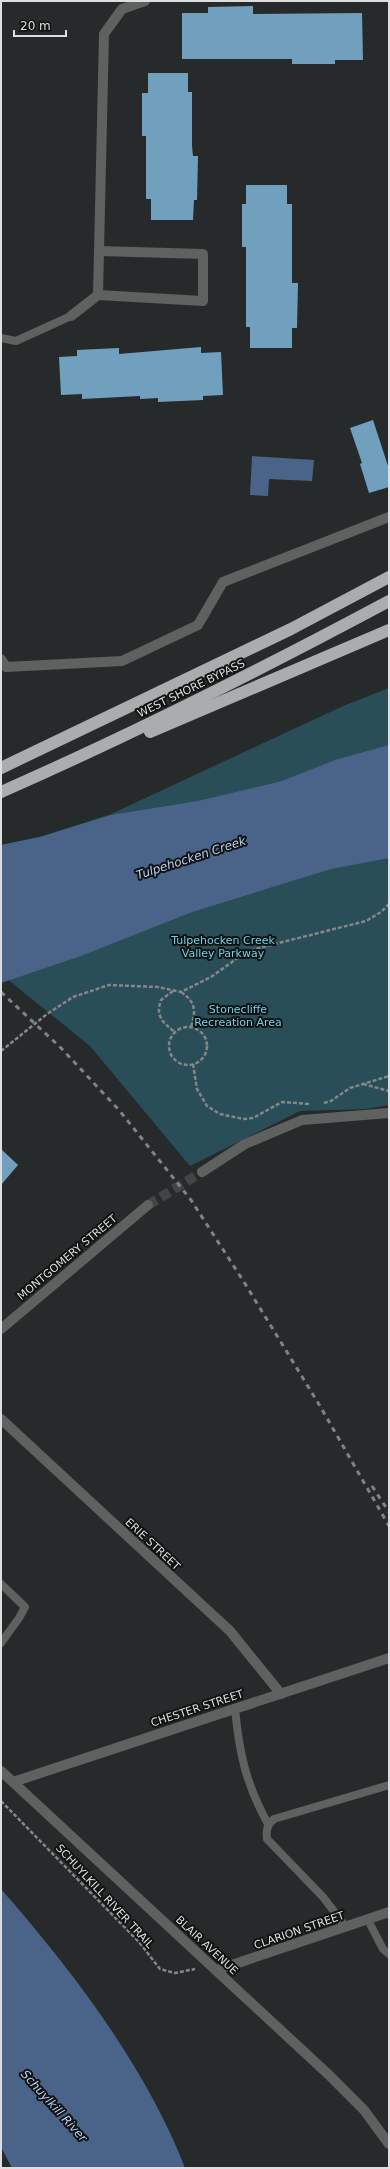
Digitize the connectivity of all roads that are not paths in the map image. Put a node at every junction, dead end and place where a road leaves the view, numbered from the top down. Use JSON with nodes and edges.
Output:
{"nodes":[{"id":1,"x":145,"y":1,"type":"edge"},
{"id":2,"x":99,"y":251,"type":"junction"},
{"id":3,"x":98,"y":295,"type":"junction"},
{"id":4,"x":71,"y":316,"type":"joint"},
{"id":5,"x":1,"y":338,"type":"edge"},
{"id":6,"x":389,"y":517,"type":"edge"},
{"id":7,"x":389,"y":577,"type":"edge"},
{"id":8,"x":389,"y":601,"type":"edge"},
{"id":9,"x":389,"y":630,"type":"edge"},
{"id":10,"x":1,"y":658,"type":"edge"},
{"id":11,"x":1,"y":768,"type":"edge"},
{"id":12,"x":1,"y":793,"type":"edge"},
{"id":13,"x":389,"y":1113,"type":"edge"},
{"id":14,"x":202,"y":1172,"type":"tunnel mouth"},
{"id":15,"x":148,"y":1205,"type":"tunnel mouth"},
{"id":16,"x":1,"y":1328,"type":"edge"},
{"id":17,"x":1,"y":1419,"type":"edge"},
{"id":18,"x":1,"y":1584,"type":"edge"},
{"id":19,"x":1,"y":1643,"type":"edge"},
{"id":20,"x":389,"y":1658,"type":"edge"},
{"id":21,"x":281,"y":1694,"type":"junction"},
{"id":22,"x":235,"y":1708,"type":"junction"},
{"id":23,"x":1,"y":1771,"type":"edge"},
{"id":24,"x":13,"y":1782,"type":"junction"},
{"id":25,"x":389,"y":1785,"type":"edge"},
{"id":26,"x":268,"y":1824,"type":"junction"},
{"id":27,"x":389,"y":1912,"type":"edge"},
{"id":28,"x":368,"y":1920,"type":"junction"},
{"id":29,"x":346,"y":1927,"type":"junction"},
{"id":30,"x":389,"y":1954,"type":"edge"},
{"id":31,"x":217,"y":1970,"type":"junction"},
{"id":32,"x":389,"y":2144,"type":"edge"}],
"edges":[{"from":1,"to":2,"type":"street"},
{"from":2,"to":3,"type":"street"},
{"from":2,"to":3,"type":"street"},
{"from":3,"to":4,"type":"street"},
{"from":4,"to":5,"type":"lane"},
{"from":6,"to":10,"type":"street"},
{"from":7,"to":11,"type":"highway","name":"WEST SHORE BYPASS"},
{"from":8,"to":12,"type":"highway","name":"WEST SHORE BYPASS"},
{"from":9,"to":12,"type":"highway"},
{"from":13,"to":14,"type":"street"},
{"from":15,"to":16,"type":"street","name":"MONTGOMERY STREET"},
{"from":17,"to":21,"type":"street","name":"ERIE STREET"},
{"from":18,"to":19,"type":"lane"},
{"from":20,"to":21,"type":"street","name":"CHESTER STREET"},
{"from":21,"to":22,"type":"street","name":"CHESTER STREET"},
{"from":22,"to":24,"type":"street","name":"CHESTER STREET"},
{"from":22,"to":26,"type":"lane"},
{"from":23,"to":24,"type":"street","name":"BLAIR AVENUE"},
{"from":24,"to":31,"type":"street","name":"BLAIR AVENUE"},
{"from":25,"to":26,"type":"lane"},
{"from":26,"to":29,"type":"lane"},
{"from":27,"to":28,"type":"street","name":"CLARION STREET"},
{"from":28,"to":29,"type":"street","name":"CLARION STREET"},
{"from":28,"to":30,"type":"lane"},
{"from":29,"to":31,"type":"street","name":"CLARION STREET"},
{"from":31,"to":32,"type":"street","name":"BLAIR AVENUE"}]}
